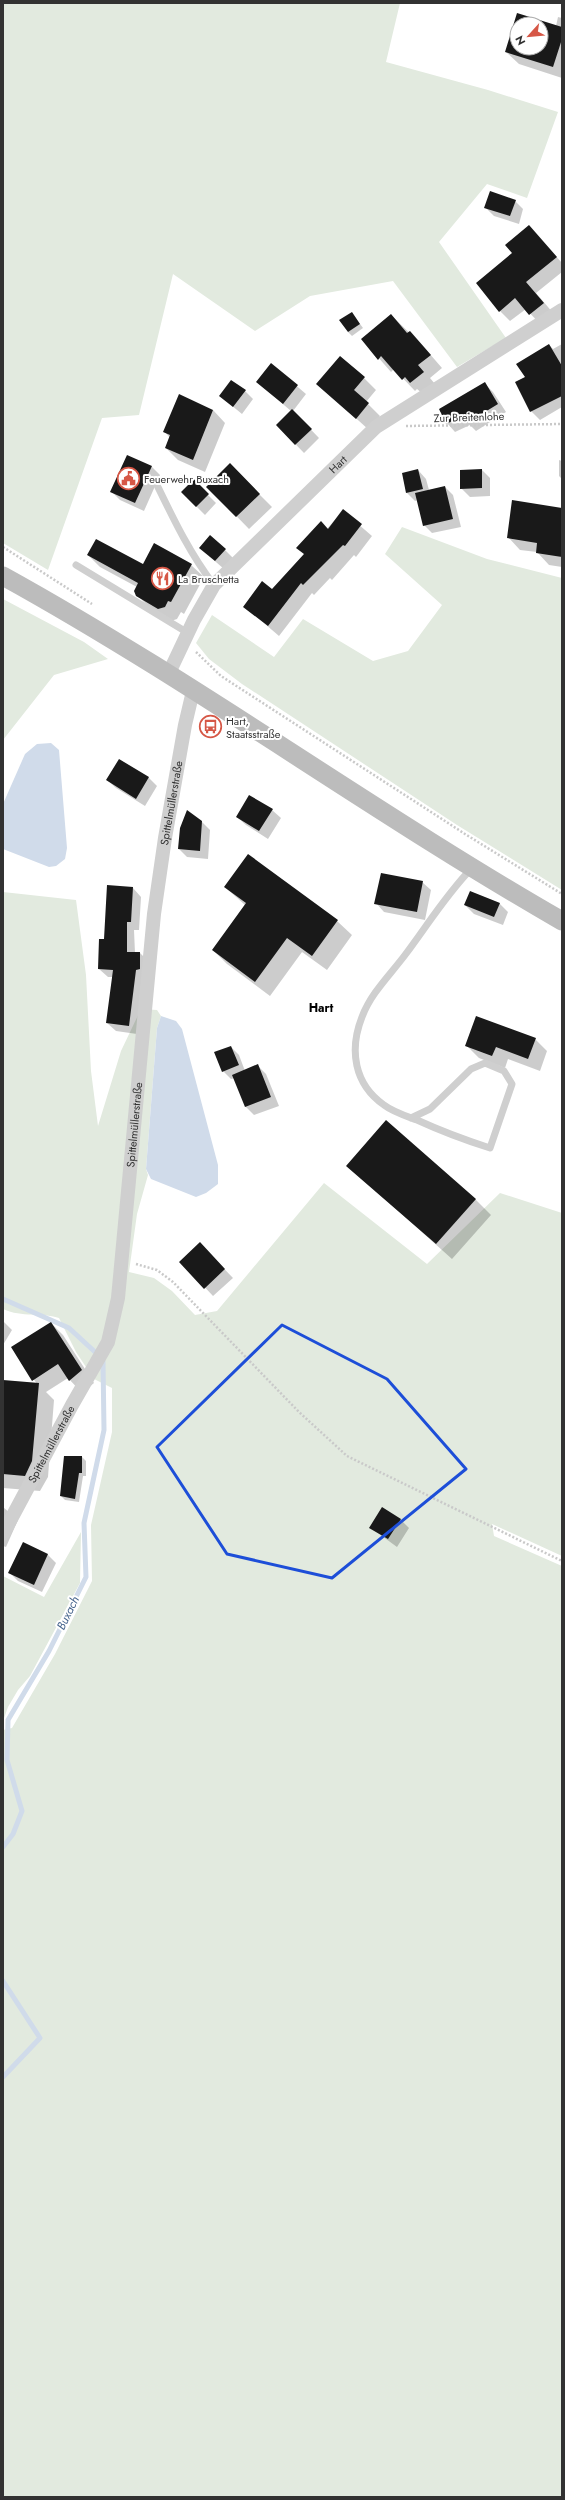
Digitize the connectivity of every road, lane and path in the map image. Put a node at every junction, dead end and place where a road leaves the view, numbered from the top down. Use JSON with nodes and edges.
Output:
{"nodes":[{"id":1,"x":562,"y":310,"type":"edge"},
{"id":2,"x":562,"y":424,"type":"edge"},
{"id":3,"x":376,"y":427,"type":"junction"},
{"id":4,"x":156,"y":483,"type":"dead end"},
{"id":5,"x":3,"y":547,"type":"edge"},
{"id":6,"x":76,"y":565,"type":"dead end"},
{"id":7,"x":3,"y":576,"type":"edge"},
{"id":8,"x":214,"y":585,"type":"junction"},
{"id":9,"x":98,"y":608,"type":"dead end"},
{"id":10,"x":185,"y":639,"type":"junction"},
{"id":11,"x":168,"y":675,"type":"junction"},
{"id":12,"x":193,"y":691,"type":"junction"},
{"id":13,"x":473,"y":868,"type":"junction"},
{"id":14,"x":562,"y":894,"type":"edge"},
{"id":15,"x":562,"y":921,"type":"edge"},
{"id":16,"x":411,"y":1118,"type":"junction"},
{"id":17,"x":120,"y":1262,"type":"junction"},
{"id":18,"x":3,"y":1534,"type":"edge"},
{"id":19,"x":562,"y":1561,"type":"edge"}],
"edges":[{"from":1,"to":3,"type":"street","name":"Hart"},
{"from":2,"to":3,"type":"path","name":"Zur Breitenlohe"},
{"from":3,"to":8,"type":"street","name":"Hart"},
{"from":4,"to":8,"type":"lane"},
{"from":5,"to":9,"type":"path"},
{"from":6,"to":10,"type":"lane"},
{"from":7,"to":11,"type":"main road"},
{"from":8,"to":10,"type":"street","name":"Hart"},
{"from":10,"to":11,"type":"street","name":"Hart"},
{"from":10,"to":14,"type":"path"},
{"from":11,"to":12,"type":"main road"},
{"from":12,"to":13,"type":"main road"},
{"from":12,"to":17,"type":"street","name":"Spittelmüllerstraße"},
{"from":13,"to":15,"type":"main road"},
{"from":13,"to":16,"type":"lane"},
{"from":16,"to":16,"type":"lane"},
{"from":17,"to":18,"type":"street","name":"Spittelmüllerstraße"},
{"from":17,"to":19,"type":"path"}]}
